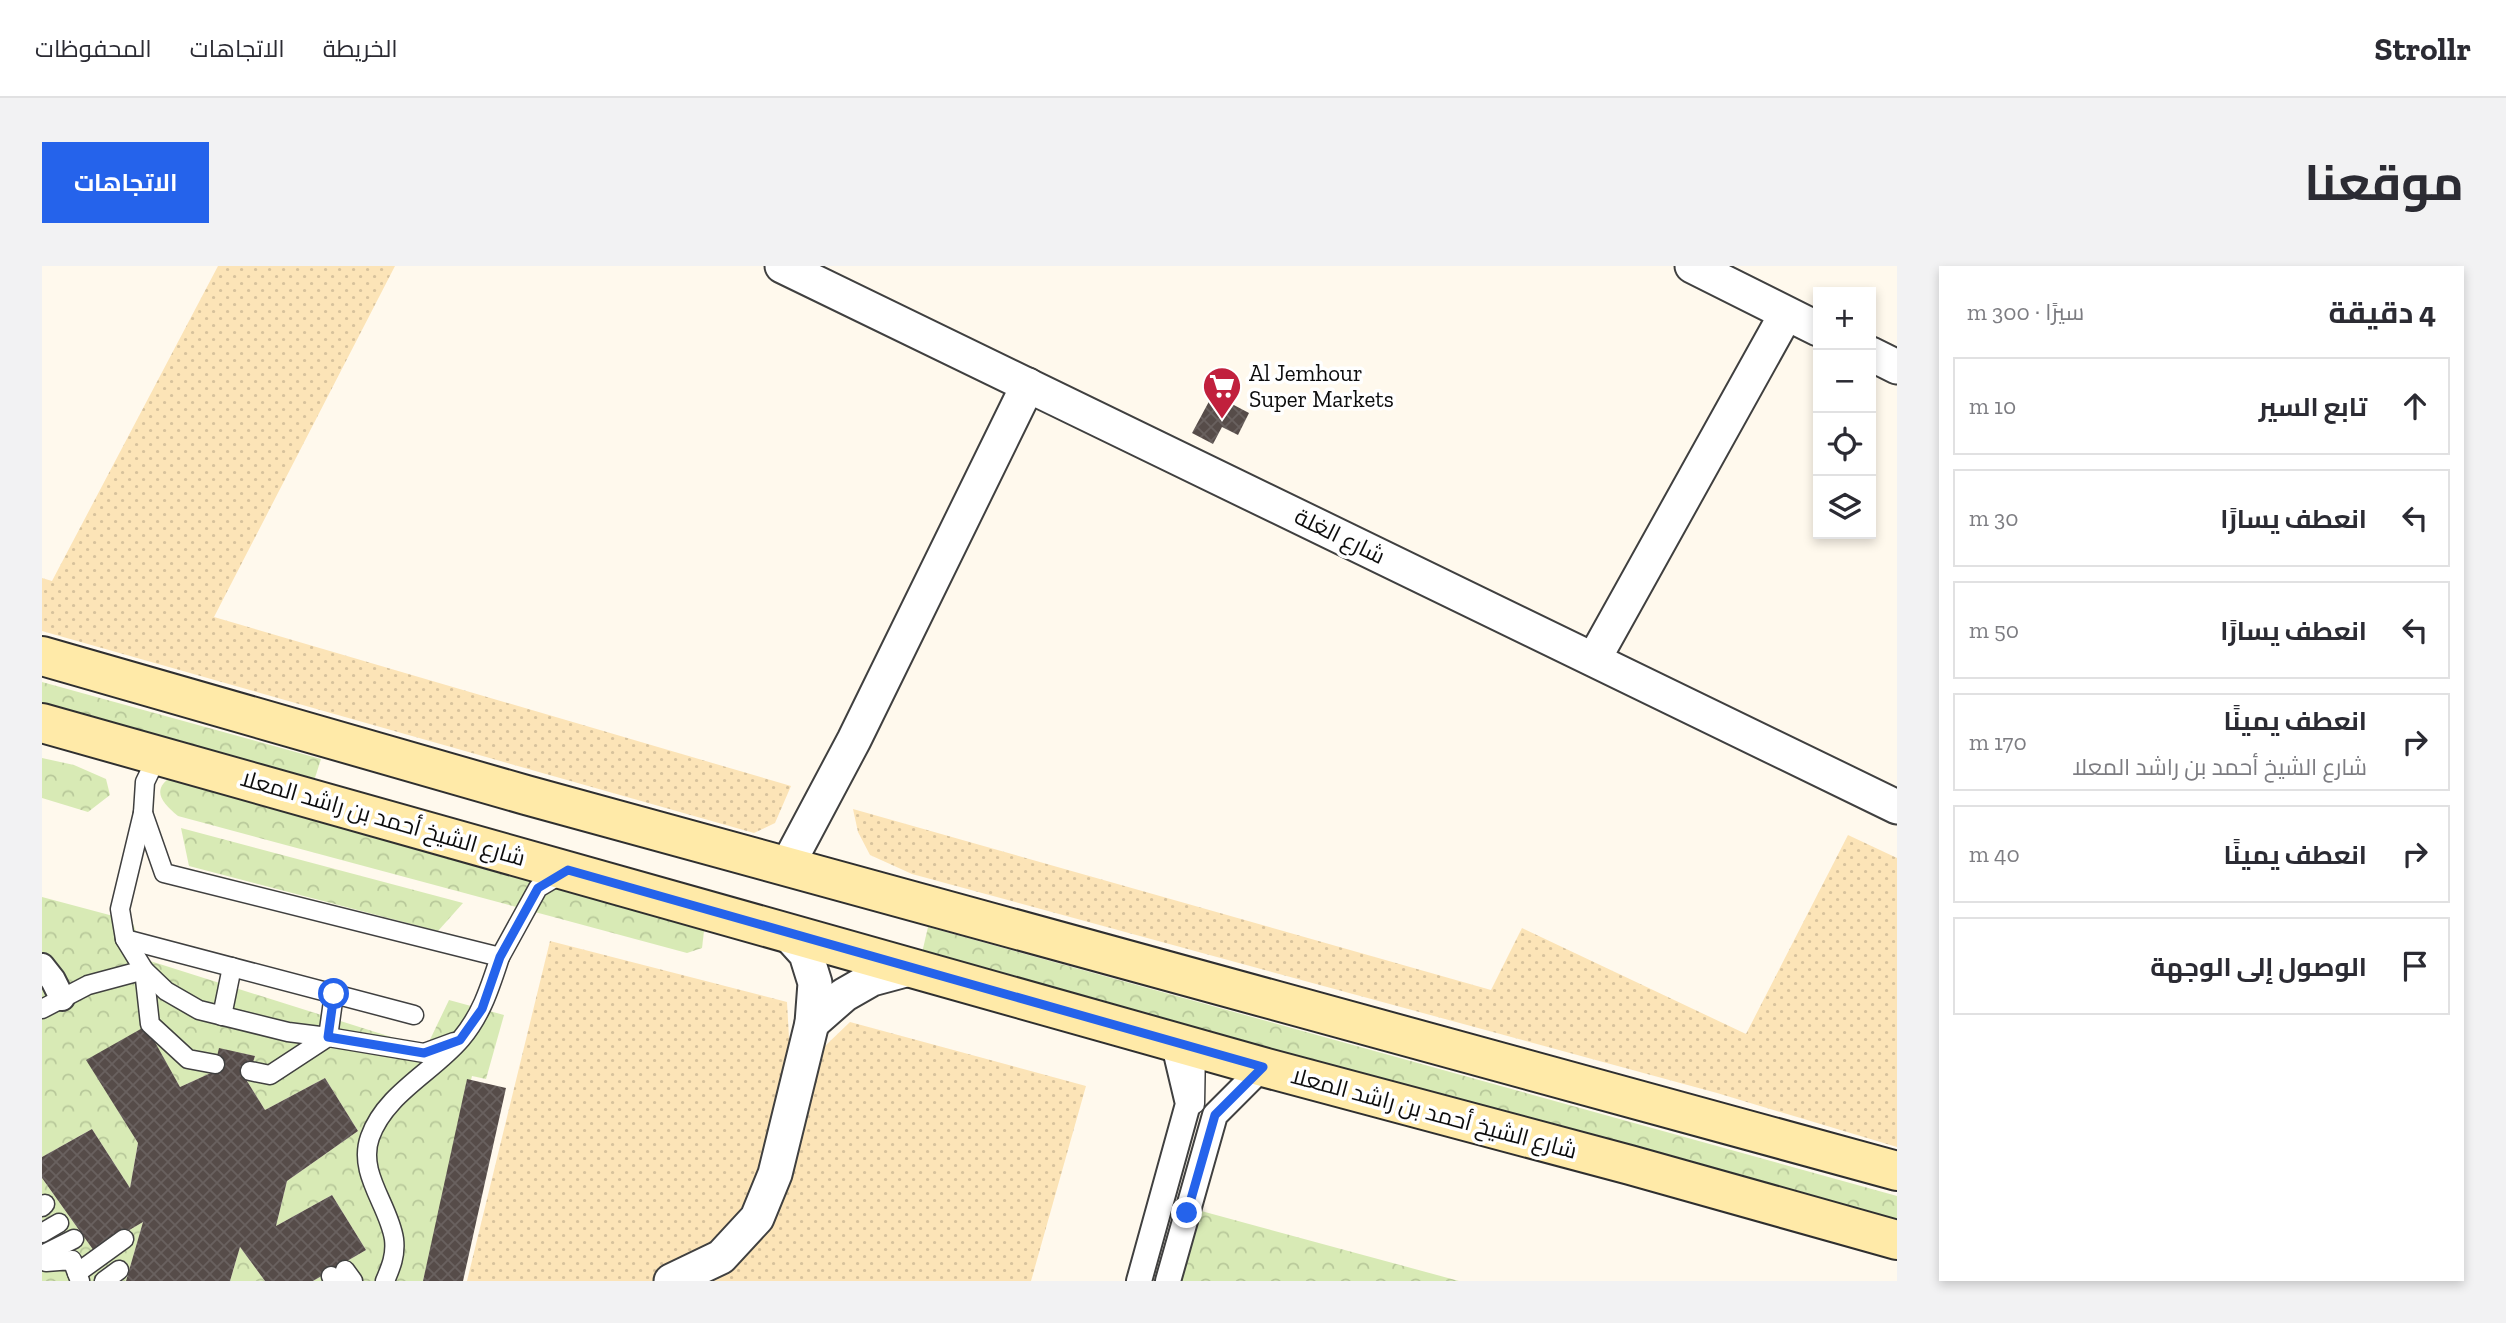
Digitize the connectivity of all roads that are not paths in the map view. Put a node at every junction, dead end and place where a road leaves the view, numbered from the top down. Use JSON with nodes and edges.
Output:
{"nodes":[{"id":1,"x":782,"y":266,"type":"edge"},
{"id":2,"x":1692,"y":266,"type":"edge"},
{"id":3,"x":1786,"y":314,"type":"junction"},
{"id":4,"x":1813,"y":327,"type":"edge"},
{"id":5,"x":1876,"y":357,"type":"edge"},
{"id":6,"x":1897,"y":367,"type":"edge"},
{"id":7,"x":1028,"y":385,"type":"junction"},
{"id":8,"x":42,"y":656,"type":"edge"},
{"id":9,"x":1594,"y":659,"type":"junction"},
{"id":10,"x":42,"y":723,"type":"edge"},
{"id":11,"x":158,"y":755,"type":"junction"},
{"id":12,"x":1897,"y":807,"type":"edge"},
{"id":13,"x":143,"y":813,"type":"junction"},
{"id":14,"x":787,"y":866,"type":"junction"},
{"id":15,"x":568,"y":870,"type":"junction"},
{"id":16,"x":786,"y":932,"type":"junction"},
{"id":17,"x":125,"y":939,"type":"junction"},
{"id":18,"x":500,"y":957,"type":"junction"},
{"id":19,"x":42,"y":966,"type":"edge"},
{"id":20,"x":232,"y":967,"type":"junction"},
{"id":21,"x":914,"y":968,"type":"junction"},
{"id":22,"x":144,"y":970,"type":"junction"},
{"id":23,"x":334,"y":994,"type":"junction"},
{"id":24,"x":52,"y":1004,"type":"edge"},
{"id":25,"x":414,"y":1014,"type":"dead end"},
{"id":26,"x":222,"y":1016,"type":"junction"},
{"id":27,"x":812,"y":1023,"type":"junction"},
{"id":28,"x":328,"y":1037,"type":"junction"},
{"id":29,"x":460,"y":1040,"type":"junction"},
{"id":30,"x":1185,"y":1045,"type":"junction"},
{"id":31,"x":215,"y":1064,"type":"dead end"},
{"id":32,"x":1255,"y":1065,"type":"junction"},
{"id":33,"x":250,"y":1071,"type":"dead end"},
{"id":34,"x":1897,"y":1171,"type":"edge"},
{"id":35,"x":59,"y":1223,"type":"dead end"},
{"id":36,"x":42,"y":1233,"type":"edge"},
{"id":37,"x":74,"y":1239,"type":"dead end"},
{"id":38,"x":124,"y":1239,"type":"dead end"},
{"id":39,"x":1897,"y":1240,"type":"edge"},
{"id":40,"x":42,"y":1258,"type":"edge"},
{"id":41,"x":119,"y":1270,"type":"dead end"},
{"id":42,"x":78,"y":1277,"type":"edge"},
{"id":43,"x":104,"y":1281,"type":"edge"},
{"id":44,"x":385,"y":1281,"type":"edge"},
{"id":45,"x":671,"y":1281,"type":"edge"},
{"id":46,"x":1139,"y":1281,"type":"edge"},
{"id":47,"x":1146,"y":1281,"type":"edge"},
{"id":48,"x":1161,"y":1281,"type":"edge"},
{"id":49,"x":1168,"y":1281,"type":"edge"}],
"edges":[{"from":1,"to":7,"type":"street","name":"شارع الغلة"},
{"from":2,"to":3,"type":"street"},
{"from":3,"to":4,"type":"street"},
{"from":3,"to":9,"type":"street"},
{"from":5,"to":6,"type":"street"},
{"from":7,"to":9,"type":"street","name":"شارع الغلة"},
{"from":7,"to":14,"type":"street"},
{"from":8,"to":14,"type":"main road"},
{"from":9,"to":12,"type":"street","name":"شارع الغلة"},
{"from":10,"to":11,"type":"main road","name":"شارع الشيخ أحمد بن راشد المعلا"},
{"from":11,"to":13,"type":"lane"},
{"from":11,"to":15,"type":"main road","name":"شارع الشيخ أحمد بن راشد المعلا"},
{"from":13,"to":17,"type":"lane"},
{"from":13,"to":18,"type":"lane"},
{"from":14,"to":34,"type":"main road"},
{"from":15,"to":16,"type":"main road","name":"شارع الشيخ أحمد بن راشد المعلا"},
{"from":15,"to":18,"type":"lane"},
{"from":16,"to":21,"type":"main road","name":"شارع الشيخ أحمد بن راشد المعلا"},
{"from":16,"to":27,"type":"street"},
{"from":17,"to":20,"type":"lane"},
{"from":17,"to":22,"type":"lane"},
{"from":18,"to":29,"type":"lane"},
{"from":19,"to":24,"type":"street"},
{"from":20,"to":23,"type":"lane"},
{"from":20,"to":26,"type":"lane"},
{"from":21,"to":27,"type":"street"},
{"from":21,"to":30,"type":"main road","name":"شارع الشيخ أحمد بن راشد المعلا"},
{"from":22,"to":24,"type":"lane"},
{"from":22,"to":26,"type":"lane"},
{"from":22,"to":31,"type":"lane"},
{"from":23,"to":25,"type":"lane"},
{"from":23,"to":28,"type":"lane"},
{"from":26,"to":28,"type":"lane"},
{"from":27,"to":45,"type":"street"},
{"from":28,"to":29,"type":"lane"},
{"from":28,"to":33,"type":"lane"},
{"from":29,"to":44,"type":"lane"},
{"from":30,"to":32,"type":"main road","name":"شارع الشيخ أحمد بن راشد المعلا"},
{"from":30,"to":46,"type":"street"},
{"from":30,"to":47,"type":"lane"},
{"from":32,"to":39,"type":"main road","name":"شارع الشيخ أحمد بن راشد المعلا"},
{"from":32,"to":48,"type":"lane"},
{"from":32,"to":49,"type":"street"},
{"from":35,"to":36,"type":"lane"},
{"from":37,"to":40,"type":"lane"},
{"from":38,"to":42,"type":"lane"},
{"from":40,"to":42,"type":"lane"},
{"from":41,"to":43,"type":"lane"}]}
